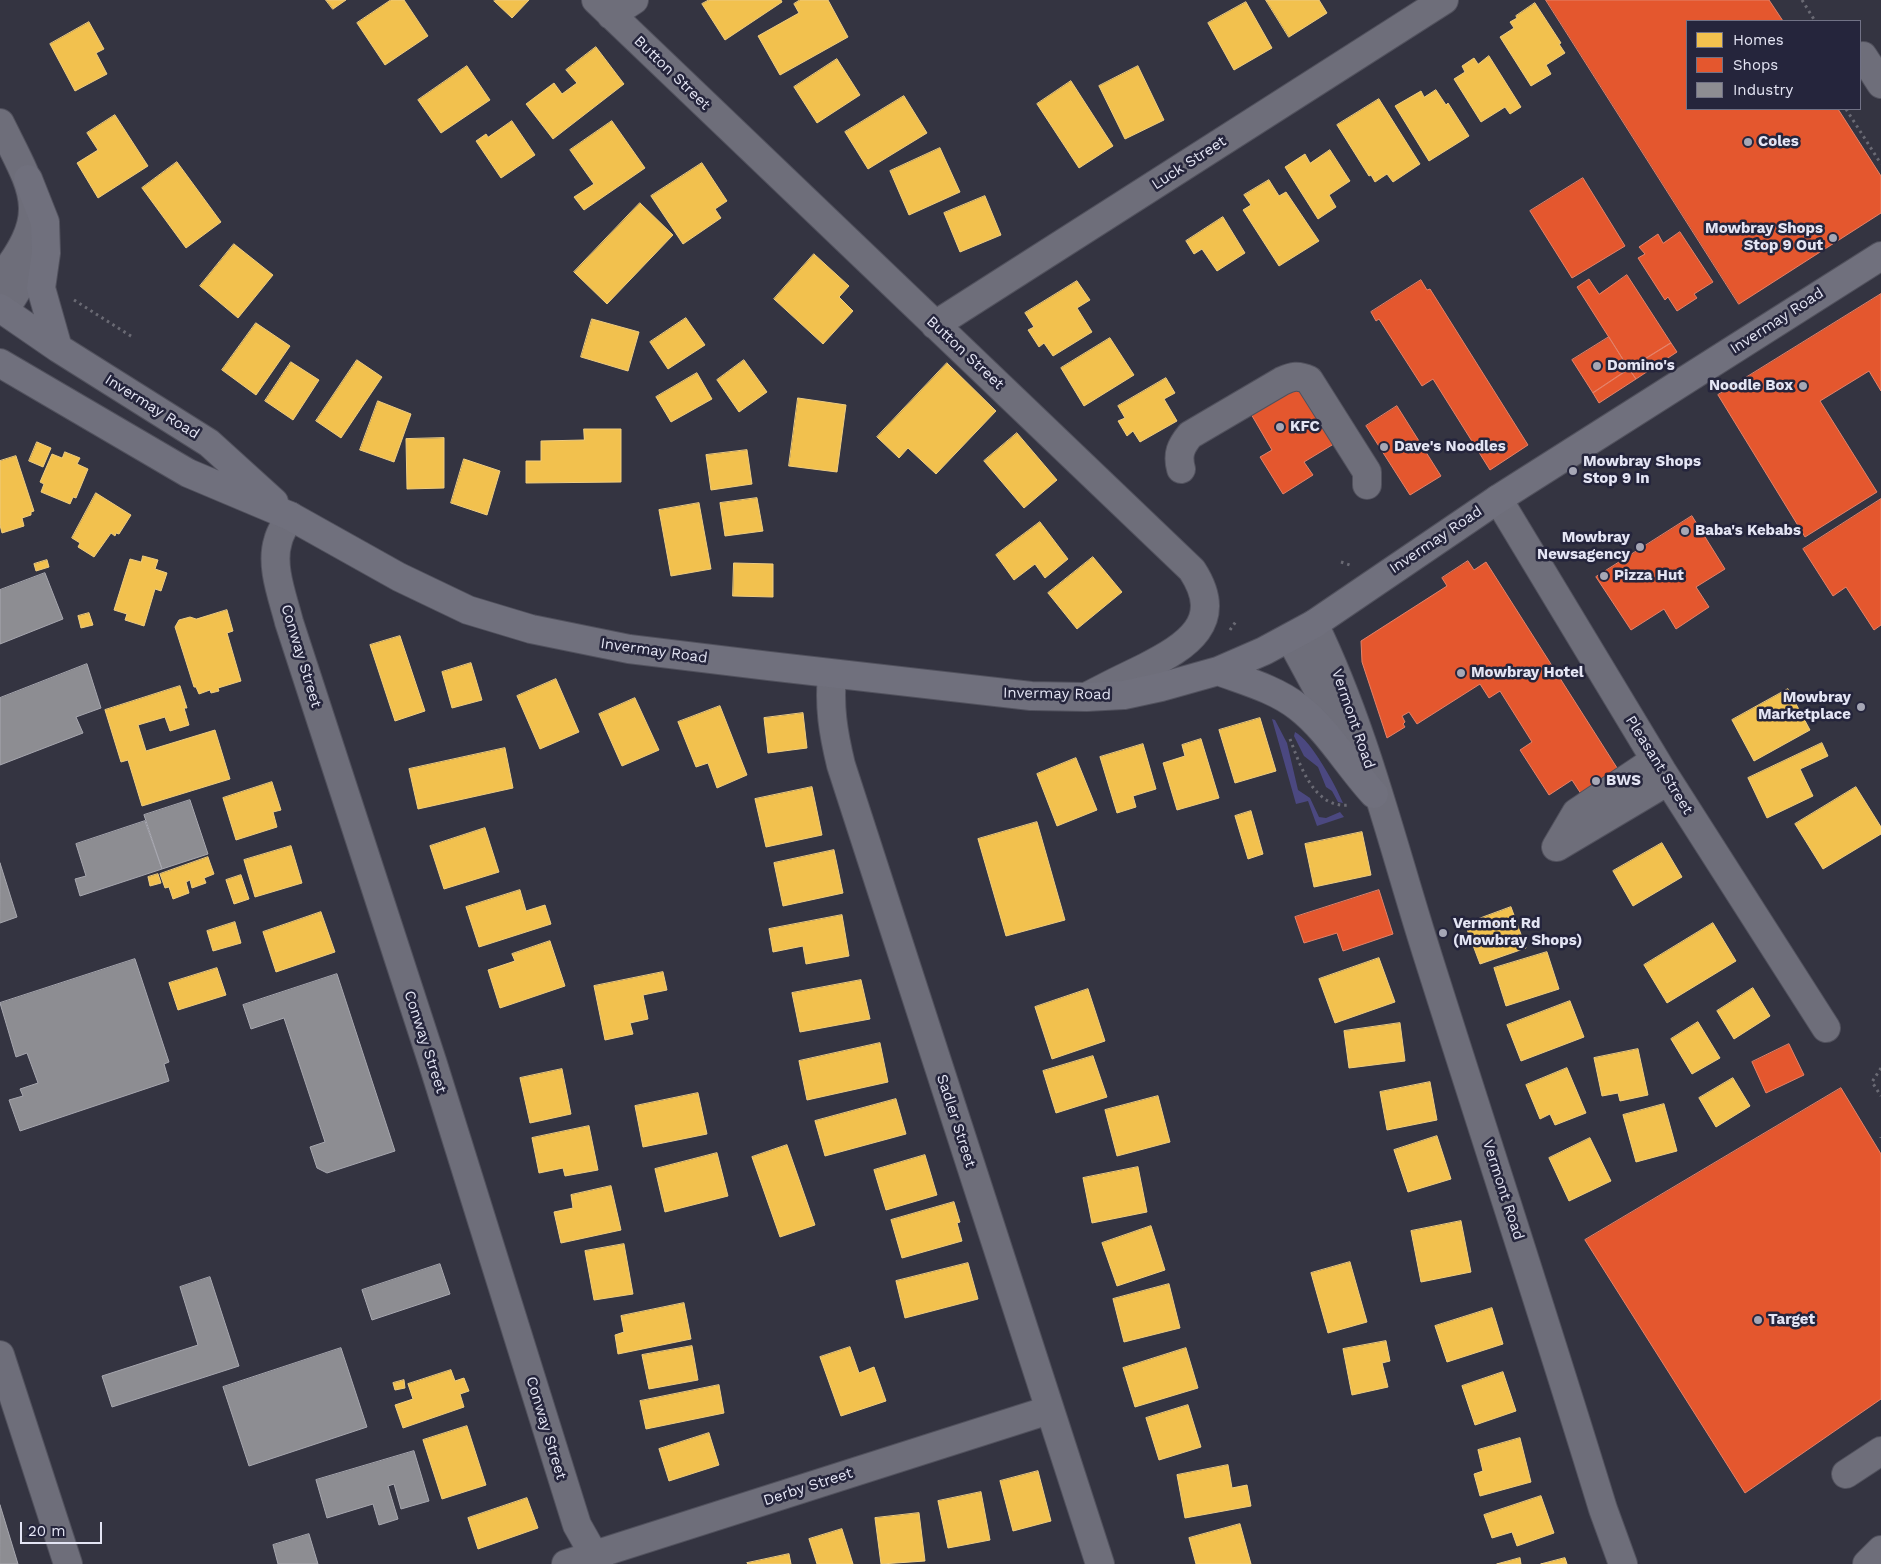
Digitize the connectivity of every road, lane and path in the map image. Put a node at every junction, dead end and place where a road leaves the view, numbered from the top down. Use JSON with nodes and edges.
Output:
{"nodes":[{"id":1,"x":634,"y":0,"type":"edge"},
{"id":2,"x":1444,"y":0,"type":"edge"},
{"id":3,"x":1802,"y":0,"type":"edge"},
{"id":4,"x":1810,"y":1,"type":"edge"},
{"id":5,"x":1805,"y":4,"type":"junction"},
{"id":6,"x":603,"y":7,"type":"edge"},
{"id":7,"x":1814,"y":20,"type":"edge"},
{"id":8,"x":1863,"y":56,"type":"dead end"},
{"id":9,"x":1881,"y":84,"type":"edge"},
{"id":10,"x":1847,"y":110,"type":"edge"},
{"id":11,"x":0,"y":123,"type":"edge"},
{"id":12,"x":1881,"y":164,"type":"edge"},
{"id":13,"x":32,"y":189,"type":"junction"},
{"id":14,"x":1881,"y":256,"type":"edge"},
{"id":15,"x":0,"y":279,"type":"edge"},
{"id":16,"x":67,"y":297,"type":"dead end"},
{"id":17,"x":1,"y":312,"type":"edge"},
{"id":18,"x":935,"y":325,"type":"junction"},
{"id":19,"x":134,"y":338,"type":"dead end"},
{"id":20,"x":58,"y":348,"type":"junction"},
{"id":21,"x":0,"y":363,"type":"edge"},
{"id":22,"x":1181,"y":469,"type":"dead end"},
{"id":23,"x":1367,"y":486,"type":"dead end"},
{"id":24,"x":1498,"y":499,"type":"junction"},
{"id":25,"x":290,"y":516,"type":"junction"},
{"id":26,"x":1314,"y":624,"type":"junction"},
{"id":27,"x":1290,"y":638,"type":"junction"},
{"id":28,"x":1218,"y":671,"type":"junction"},
{"id":29,"x":832,"y":674,"type":"junction"},
{"id":30,"x":1086,"y":697,"type":"junction"},
{"id":31,"x":1288,"y":734,"type":"dead end"},
{"id":32,"x":1662,"y":771,"type":"junction"},
{"id":33,"x":1349,"y":805,"type":"dead end"},
{"id":34,"x":1379,"y":805,"type":"junction"},
{"id":35,"x":1556,"y":847,"type":"dead end"},
{"id":36,"x":1826,"y":1028,"type":"dead end"},
{"id":37,"x":1881,"y":1068,"type":"edge"},
{"id":38,"x":1881,"y":1096,"type":"edge"},
{"id":39,"x":0,"y":1355,"type":"edge"},
{"id":40,"x":1049,"y":1410,"type":"junction"},
{"id":41,"x":1881,"y":1451,"type":"edge"},
{"id":42,"x":1846,"y":1474,"type":"dead end"},
{"id":43,"x":1881,"y":1550,"type":"edge"},
{"id":44,"x":596,"y":1560,"type":"edge"},
{"id":45,"x":1624,"y":1563,"type":"edge"},
{"id":46,"x":68,"y":1564,"type":"edge"},
{"id":47,"x":566,"y":1564,"type":"edge"},
{"id":48,"x":1100,"y":1564,"type":"edge"},
{"id":49,"x":1867,"y":1564,"type":"edge"}],
"edges":[{"from":1,"to":6,"type":"street"},
{"from":2,"to":18,"type":"street","name":"Luck Street"},
{"from":3,"to":5,"type":"path"},
{"from":4,"to":5,"type":"path"},
{"from":5,"to":7,"type":"path"},
{"from":6,"to":18,"type":"street","name":"Button Street"},
{"from":8,"to":9,"type":"street"},
{"from":10,"to":12,"type":"path"},
{"from":11,"to":13,"type":"street"},
{"from":13,"to":15,"type":"street"},
{"from":13,"to":17,"type":"street"},
{"from":13,"to":20,"type":"main road"},
{"from":14,"to":24,"type":"main road","name":"Invermay Road"},
{"from":16,"to":19,"type":"path"},
{"from":17,"to":20,"type":"main road","name":"Invermay Road"},
{"from":18,"to":30,"type":"street","name":"Button Street"},
{"from":20,"to":25,"type":"main road","name":"Invermay Road"},
{"from":21,"to":25,"type":"main road","name":"Invermay Road"},
{"from":22,"to":23,"type":"street"},
{"from":24,"to":26,"type":"main road","name":"Invermay Road"},
{"from":24,"to":32,"type":"street","name":"Pleasant Street"},
{"from":25,"to":29,"type":"main road","name":"Invermay Road"},
{"from":25,"to":44,"type":"street","name":"Conway Street"},
{"from":26,"to":27,"type":"main road","name":"Invermay Road"},
{"from":26,"to":34,"type":"street","name":"Vermont Road"},
{"from":27,"to":28,"type":"main road","name":"Invermay Road"},
{"from":27,"to":34,"type":"street","name":"Vermont Road"},
{"from":28,"to":30,"type":"main road","name":"Invermay Road"},
{"from":28,"to":34,"type":"main road"},
{"from":29,"to":30,"type":"main road","name":"Invermay Road"},
{"from":29,"to":40,"type":"street","name":"Sadler Street"},
{"from":31,"to":33,"type":"path"},
{"from":32,"to":35,"type":"street"},
{"from":32,"to":36,"type":"street","name":"Pleasant Street"},
{"from":34,"to":45,"type":"street","name":"Vermont Road"},
{"from":37,"to":38,"type":"path"},
{"from":39,"to":46,"type":"street"},
{"from":40,"to":44,"type":"street","name":"Derby Street"},
{"from":40,"to":48,"type":"street","name":"Sadler Street"},
{"from":41,"to":42,"type":"street"},
{"from":43,"to":49,"type":"street"},
{"from":44,"to":47,"type":"street","name":"Derby Street"}]}
